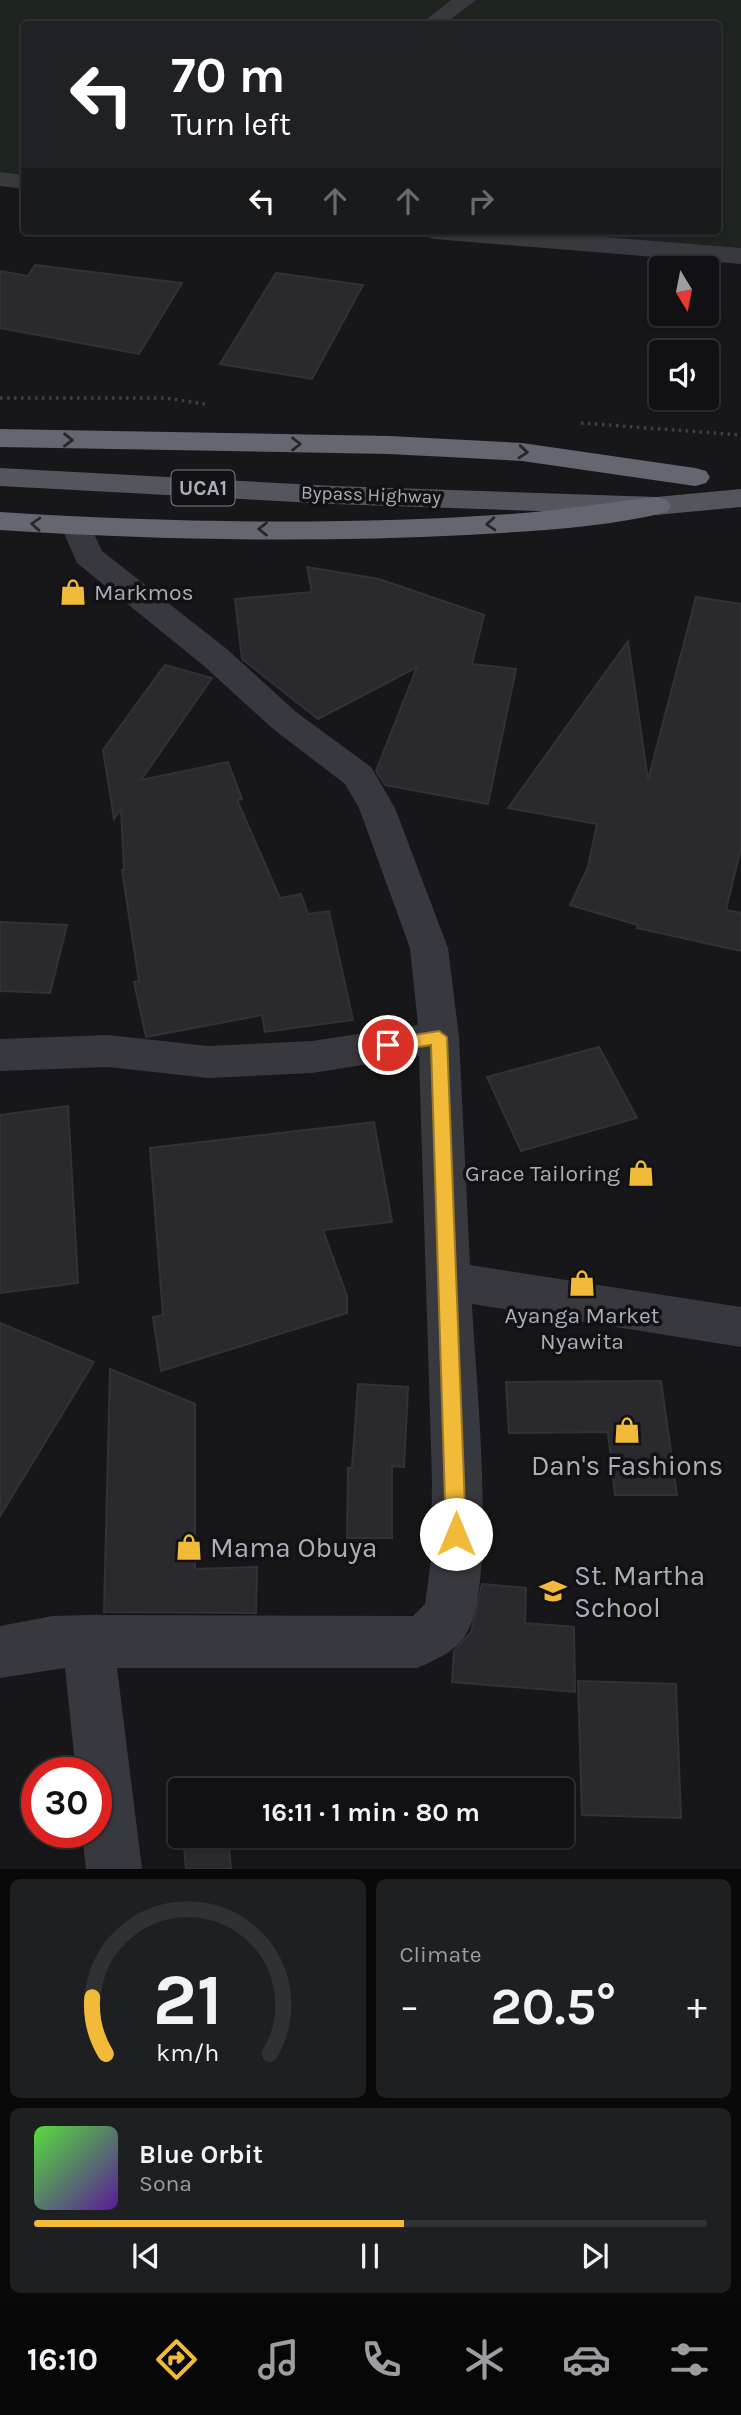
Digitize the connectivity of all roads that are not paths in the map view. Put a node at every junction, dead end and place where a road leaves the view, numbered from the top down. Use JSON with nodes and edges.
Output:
{"nodes":[{"id":1,"x":465,"y":0,"type":"edge"},
{"id":2,"x":435,"y":21,"type":"edge"},
{"id":3,"x":0,"y":179,"type":"edge"},
{"id":4,"x":21,"y":182,"type":"edge"},
{"id":5,"x":483,"y":235,"type":"edge"},
{"id":6,"x":741,"y":256,"type":"edge"},
{"id":7,"x":0,"y":438,"type":"edge"},
{"id":8,"x":0,"y":465,"type":"edge"},
{"id":9,"x":0,"y":477,"type":"edge"},
{"id":10,"x":695,"y":477,"type":"junction"},
{"id":11,"x":741,"y":480,"type":"edge"},
{"id":12,"x":404,"y":488,"type":"junction"},
{"id":13,"x":741,"y":498,"type":"edge"},
{"id":14,"x":656,"y":506,"type":"junction"},
{"id":15,"x":0,"y":521,"type":"edge"},
{"id":16,"x":76,"y":526,"type":"junction"},
{"id":17,"x":439,"y":1037,"type":"junction"},
{"id":18,"x":0,"y":1055,"type":"edge"},
{"id":19,"x":449,"y":1281,"type":"junction"},
{"id":20,"x":741,"y":1327,"type":"edge"},
{"id":21,"x":88,"y":1641,"type":"junction"},
{"id":22,"x":0,"y":1652,"type":"edge"},
{"id":23,"x":114,"y":1869,"type":"edge"}],
"edges":[{"from":1,"to":2,"type":"street"},
{"from":3,"to":4,"type":"street"},
{"from":5,"to":6,"type":"street"},
{"from":7,"to":10,"type":"highway","one_way":true},
{"from":8,"to":12,"type":"main road","name":"Bypass Highway","number":"UCA1"},
{"from":9,"to":12,"type":"main road","name":"Bypass Highway","number":"UCA1"},
{"from":10,"to":11,"type":"main road","name":"Bypass Highway","number":"UCA1"},
{"from":10,"to":12,"type":"main road","name":"Bypass Highway","number":"UCA1"},
{"from":12,"to":14,"type":"main road","name":"Bypass Highway","number":"UCA1"},
{"from":13,"to":14,"type":"main road","name":"Bypass Highway","number":"UCA1"},
{"from":14,"to":16,"type":"highway","one_way":true},
{"from":16,"to":15,"type":"highway","one_way":true},
{"from":16,"to":17,"type":"street"},
{"from":17,"to":18,"type":"street"},
{"from":17,"to":19,"type":"street"},
{"from":19,"to":20,"type":"street"},
{"from":19,"to":21,"type":"street"},
{"from":21,"to":22,"type":"street"},
{"from":21,"to":23,"type":"street"}]}
